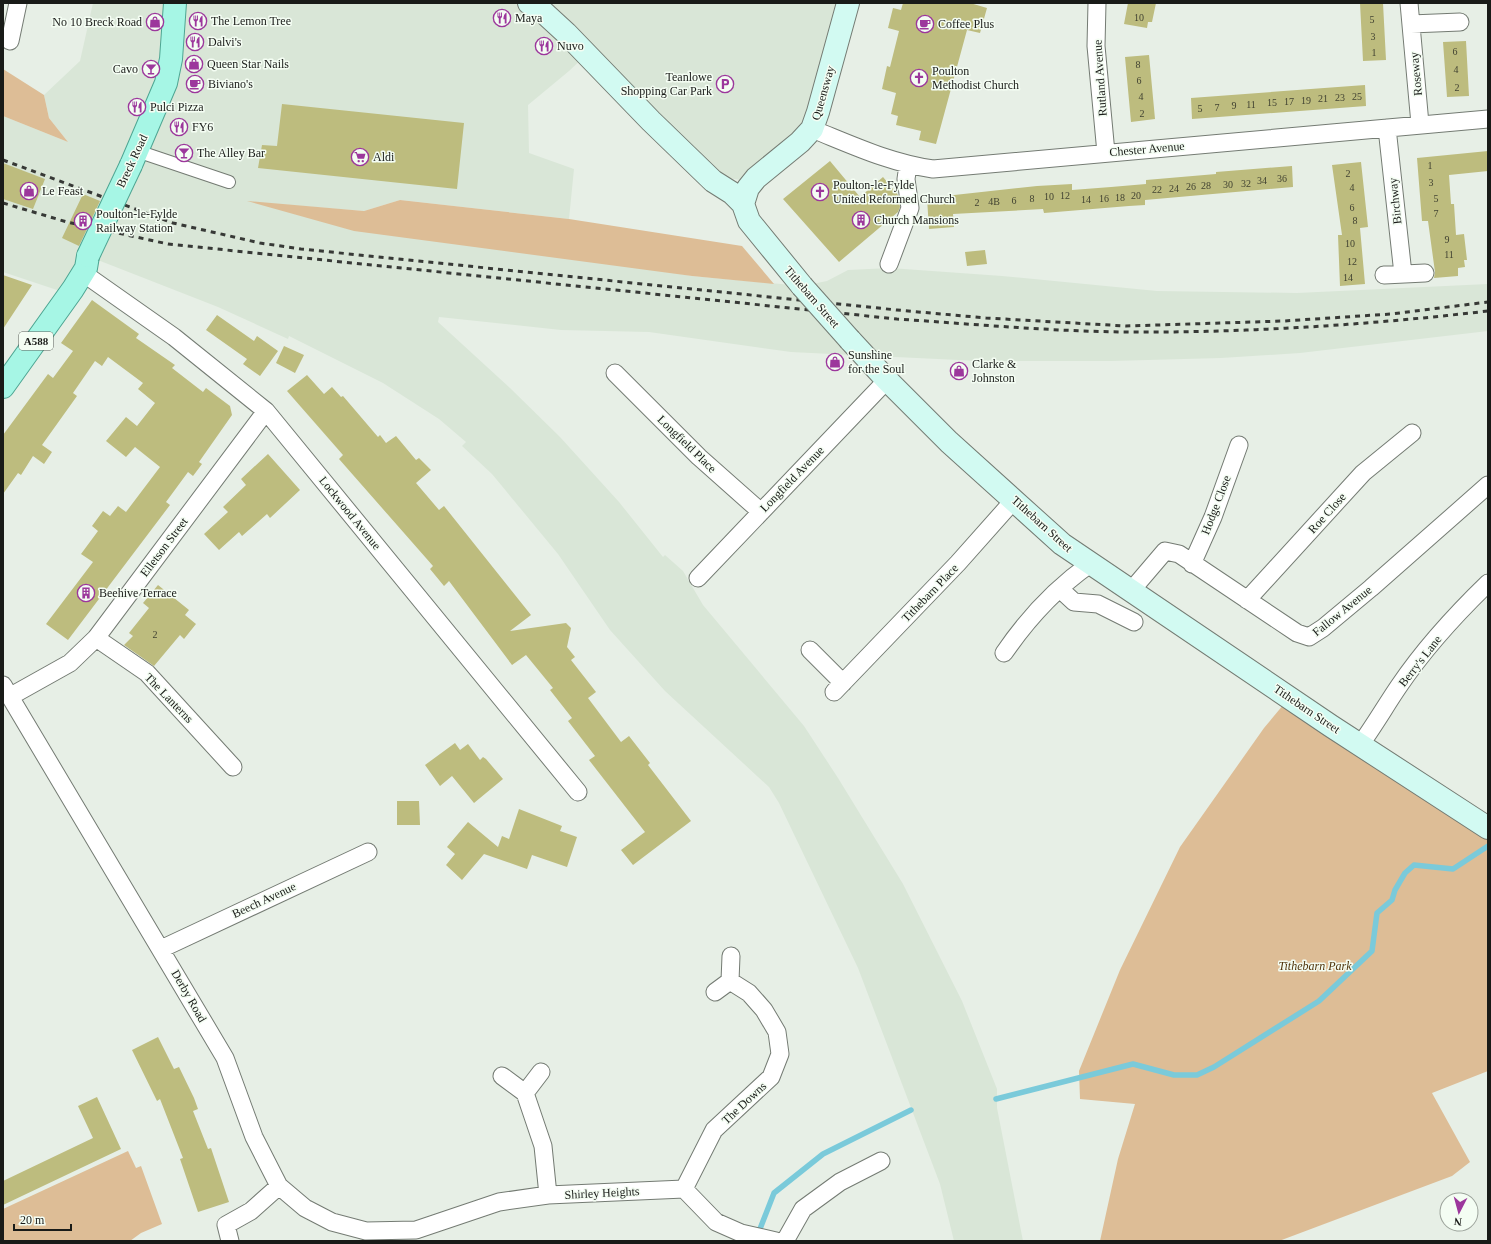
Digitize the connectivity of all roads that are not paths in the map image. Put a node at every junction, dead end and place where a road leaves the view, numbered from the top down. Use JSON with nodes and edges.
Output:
{"nodes":[{"id":1,"x":18,"y":3,"type":"edge"},
{"id":2,"x":175,"y":3,"type":"edge"},
{"id":3,"x":529,"y":3,"type":"edge"},
{"id":4,"x":848,"y":3,"type":"edge"},
{"id":5,"x":1097,"y":3,"type":"edge"},
{"id":6,"x":1409,"y":3,"type":"edge"},
{"id":7,"x":1460,"y":22,"type":"dead end"},
{"id":8,"x":1411,"y":24,"type":"junction"},
{"id":9,"x":10,"y":41,"type":"dead end"},
{"id":10,"x":1488,"y":119,"type":"edge"},
{"id":11,"x":1420,"y":124,"type":"junction"},
{"id":12,"x":1387,"y":128,"type":"junction"},
{"id":13,"x":812,"y":129,"type":"junction"},
{"id":14,"x":1106,"y":153,"type":"junction"},
{"id":15,"x":134,"y":158,"type":"junction"},
{"id":16,"x":908,"y":165,"type":"junction"},
{"id":17,"x":704,"y":171,"type":"junction"},
{"id":18,"x":756,"y":178,"type":"junction"},
{"id":19,"x":229,"y":182,"type":"dead end"},
{"id":20,"x":743,"y":204,"type":"junction"},
{"id":21,"x":889,"y":264,"type":"dead end"},
{"id":22,"x":86,"y":265,"type":"junction"},
{"id":23,"x":1425,"y":273,"type":"dead end"},
{"id":24,"x":1403,"y":274,"type":"junction"},
{"id":25,"x":1384,"y":275,"type":"dead end"},
{"id":26,"x":615,"y":373,"type":"dead end"},
{"id":27,"x":887,"y":380,"type":"junction"},
{"id":28,"x":3,"y":387,"type":"edge"},
{"id":29,"x":266,"y":411,"type":"junction"},
{"id":30,"x":1412,"y":432,"type":"dead end"},
{"id":31,"x":1239,"y":445,"type":"dead end"},
{"id":32,"x":1488,"y":485,"type":"edge"},
{"id":33,"x":1014,"y":500,"type":"junction"},
{"id":34,"x":761,"y":512,"type":"junction"},
{"id":35,"x":1090,"y":564,"type":"junction"},
{"id":36,"x":1192,"y":564,"type":"junction"},
{"id":37,"x":698,"y":578,"type":"dead end"},
{"id":38,"x":1488,"y":584,"type":"edge"},
{"id":39,"x":1060,"y":589,"type":"junction"},
{"id":40,"x":1130,"y":592,"type":"junction"},
{"id":41,"x":1247,"y":600,"type":"junction"},
{"id":42,"x":1134,"y":622,"type":"dead end"},
{"id":43,"x":96,"y":638,"type":"junction"},
{"id":44,"x":810,"y":650,"type":"dead end"},
{"id":45,"x":1004,"y":653,"type":"dead end"},
{"id":46,"x":7,"y":691,"type":"edge"},
{"id":47,"x":1360,"y":745,"type":"junction"},
{"id":48,"x":233,"y":767,"type":"dead end"},
{"id":49,"x":578,"y":792,"type":"dead end"},
{"id":50,"x":1488,"y":828,"type":"edge"},
{"id":51,"x":368,"y":852,"type":"dead end"},
{"id":52,"x":161,"y":949,"type":"junction"},
{"id":53,"x":731,"y":956,"type":"dead end"},
{"id":54,"x":730,"y":981,"type":"junction"},
{"id":55,"x":715,"y":992,"type":"dead end"},
{"id":56,"x":541,"y":1072,"type":"dead end"},
{"id":57,"x":502,"y":1076,"type":"dead end"},
{"id":58,"x":525,"y":1093,"type":"junction"},
{"id":59,"x":881,"y":1161,"type":"dead end"},
{"id":60,"x":279,"y":1186,"type":"junction"},
{"id":61,"x":684,"y":1189,"type":"junction"},
{"id":62,"x":548,"y":1195,"type":"junction"},
{"id":63,"x":418,"y":1235,"type":"edge"},
{"id":64,"x":778,"y":1240,"type":"edge"},
{"id":65,"x":230,"y":1241,"type":"edge"}],
"edges":[{"from":1,"to":9,"type":"street"},
{"from":2,"to":15,"type":"main road","name":"Breck Road","number":"A588"},
{"from":3,"to":17,"type":"main road","name":"Tithebarn Street"},
{"from":4,"to":13,"type":"main road","name":"Queensway"},
{"from":5,"to":14,"type":"street","name":"Rutland Avenue"},
{"from":6,"to":8,"type":"street","name":"Roseway"},
{"from":7,"to":8,"type":"street"},
{"from":8,"to":11,"type":"street","name":"Roseway"},
{"from":10,"to":11,"type":"street","name":"Chester Avenue"},
{"from":11,"to":12,"type":"street","name":"Chester Avenue"},
{"from":12,"to":14,"type":"street","name":"Chester Avenue"},
{"from":12,"to":24,"type":"street","name":"Birchway"},
{"from":13,"to":16,"type":"street","name":"Chester Avenue"},
{"from":13,"to":18,"type":"main road","name":"Queensway"},
{"from":14,"to":16,"type":"street","name":"Chester Avenue"},
{"from":15,"to":19,"type":"street"},
{"from":15,"to":22,"type":"main road","name":"Breck Road","number":"A588","bridge":true},
{"from":16,"to":21,"type":"street"},
{"from":17,"to":18,"type":"main road","name":"Tithebarn Street"},
{"from":17,"to":20,"type":"main road","name":"Tithebarn Street"},
{"from":18,"to":20,"type":"main road","name":"Queensway"},
{"from":20,"to":27,"type":"main road","name":"Tithebarn Street","bridge":true},
{"from":22,"to":28,"type":"main road","name":"Breck Road","number":"A588"},
{"from":22,"to":29,"type":"street","name":"Lockwood Avenue"},
{"from":23,"to":24,"type":"street"},
{"from":24,"to":25,"type":"street"},
{"from":26,"to":34,"type":"street","name":"Longfield Place"},
{"from":27,"to":33,"type":"main road","name":"Tithebarn Street"},
{"from":27,"to":34,"type":"street","name":"Longfield Avenue"},
{"from":29,"to":43,"type":"street","name":"Elletson Street"},
{"from":29,"to":49,"type":"street","name":"Lockwood Avenue"},
{"from":30,"to":41,"type":"street","name":"Roe Close"},
{"from":31,"to":36,"type":"street","name":"Hodge Close"},
{"from":32,"to":41,"type":"street","name":"Fallow Avenue"},
{"from":33,"to":35,"type":"main road","name":"Tithebarn Street"},
{"from":33,"to":44,"type":"street","name":"Tithebarn Place"},
{"from":34,"to":37,"type":"street","name":"Longfield Avenue"},
{"from":35,"to":39,"type":"street"},
{"from":35,"to":40,"type":"main road","name":"Tithebarn Street"},
{"from":36,"to":40,"type":"street","name":"Fallow Avenue"},
{"from":36,"to":41,"type":"street","name":"Fallow Avenue"},
{"from":38,"to":47,"type":"street","name":"Berry's Lane"},
{"from":39,"to":42,"type":"street"},
{"from":39,"to":45,"type":"street"},
{"from":40,"to":47,"type":"main road","name":"Tithebarn Street"},
{"from":43,"to":46,"type":"street","name":"Elletson Street"},
{"from":43,"to":48,"type":"street","name":"The Lanterns"},
{"from":46,"to":52,"type":"street","name":"Derby Road"},
{"from":47,"to":50,"type":"main road","name":"Tithebarn Street"},
{"from":51,"to":52,"type":"street","name":"Beech Avenue"},
{"from":52,"to":60,"type":"street","name":"Derby Road"},
{"from":53,"to":54,"type":"street"},
{"from":54,"to":55,"type":"street"},
{"from":54,"to":61,"type":"street","name":"The Downs"},
{"from":56,"to":58,"type":"street"},
{"from":57,"to":58,"type":"street"},
{"from":58,"to":62,"type":"street"},
{"from":59,"to":64,"type":"street"},
{"from":60,"to":63,"type":"street","name":"Derby Road"},
{"from":60,"to":65,"type":"street"},
{"from":61,"to":62,"type":"street","name":"Shirley Heights"},
{"from":61,"to":64,"type":"street"},
{"from":62,"to":63,"type":"street","name":"Shirley Heights"}]}
